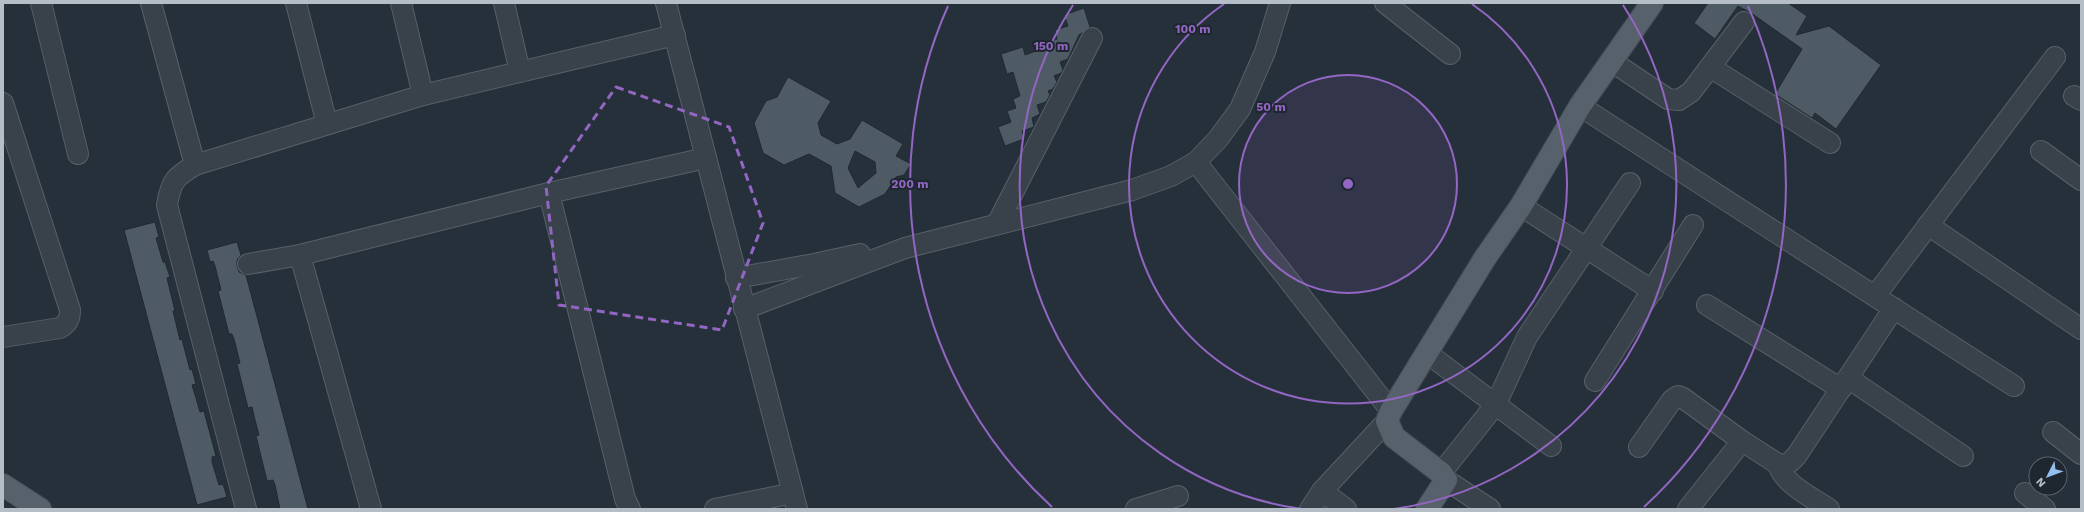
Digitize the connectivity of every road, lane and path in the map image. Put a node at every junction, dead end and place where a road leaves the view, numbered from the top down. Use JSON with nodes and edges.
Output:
{"nodes":[{"id":1,"x":41,"y":3,"type":"edge"},
{"id":2,"x":151,"y":3,"type":"edge"},
{"id":3,"x":296,"y":3,"type":"edge"},
{"id":4,"x":401,"y":3,"type":"edge"},
{"id":5,"x":504,"y":3,"type":"edge"},
{"id":6,"x":666,"y":3,"type":"edge"},
{"id":7,"x":1280,"y":3,"type":"edge"},
{"id":8,"x":1385,"y":3,"type":"edge"},
{"id":9,"x":1652,"y":3,"type":"edge"},
{"id":10,"x":1744,"y":22,"type":"dead end"},
{"id":11,"x":675,"y":35,"type":"junction"},
{"id":12,"x":1092,"y":38,"type":"dead end"},
{"id":13,"x":1450,"y":54,"type":"dead end"},
{"id":14,"x":2055,"y":57,"type":"dead end"},
{"id":15,"x":1611,"y":61,"type":"junction"},
{"id":16,"x":1710,"y":67,"type":"junction"},
{"id":17,"x":520,"y":72,"type":"junction"},
{"id":18,"x":423,"y":95,"type":"junction"},
{"id":19,"x":3,"y":103,"type":"edge"},
{"id":20,"x":1580,"y":106,"type":"junction"},
{"id":21,"x":327,"y":124,"type":"junction"},
{"id":22,"x":1830,"y":142,"type":"dead end"},
{"id":23,"x":2041,"y":151,"type":"dead end"},
{"id":24,"x":78,"y":154,"type":"dead end"},
{"id":25,"x":706,"y":158,"type":"junction"},
{"id":26,"x":1196,"y":162,"type":"junction"},
{"id":27,"x":195,"y":165,"type":"junction"},
{"id":28,"x":2081,"y":180,"type":"edge"},
{"id":29,"x":1630,"y":183,"type":"dead end"},
{"id":30,"x":549,"y":193,"type":"junction"},
{"id":31,"x":1520,"y":206,"type":"junction"},
{"id":32,"x":997,"y":224,"type":"junction"},
{"id":33,"x":1693,"y":225,"type":"dead end"},
{"id":34,"x":1928,"y":225,"type":"junction"},
{"id":35,"x":906,"y":248,"type":"junction"},
{"id":36,"x":1586,"y":250,"type":"junction"},
{"id":37,"x":300,"y":255,"type":"junction"},
{"id":38,"x":248,"y":264,"type":"dead end"},
{"id":39,"x":736,"y":278,"type":"junction"},
{"id":40,"x":1653,"y":291,"type":"junction"},
{"id":41,"x":1875,"y":296,"type":"junction"},
{"id":42,"x":1707,"y":305,"type":"dead end"},
{"id":43,"x":1894,"y":308,"type":"junction"},
{"id":44,"x":744,"y":309,"type":"junction"},
{"id":45,"x":2081,"y":329,"type":"edge"},
{"id":46,"x":3,"y":337,"type":"edge"},
{"id":47,"x":1427,"y":353,"type":"junction"},
{"id":48,"x":1595,"y":381,"type":"dead end"},
{"id":49,"x":1845,"y":383,"type":"junction"},
{"id":50,"x":2014,"y":386,"type":"dead end"},
{"id":51,"x":1496,"y":404,"type":"junction"},
{"id":52,"x":1389,"y":416,"type":"junction"},
{"id":53,"x":2052,"y":432,"type":"dead end"},
{"id":54,"x":1742,"y":441,"type":"junction"},
{"id":55,"x":1551,"y":446,"type":"dead end"},
{"id":56,"x":1639,"y":447,"type":"dead end"},
{"id":57,"x":2081,"y":454,"type":"edge"},
{"id":58,"x":1963,"y":456,"type":"dead end"},
{"id":59,"x":1778,"y":464,"type":"junction"},
{"id":60,"x":1443,"y":476,"type":"junction"},
{"id":61,"x":3,"y":485,"type":"edge"},
{"id":62,"x":1322,"y":491,"type":"junction"},
{"id":63,"x":2025,"y":494,"type":"dead end"},
{"id":64,"x":1178,"y":496,"type":"dead end"},
{"id":65,"x":795,"y":501,"type":"edge"},
{"id":66,"x":40,"y":509,"type":"edge"},
{"id":67,"x":246,"y":509,"type":"edge"},
{"id":68,"x":371,"y":509,"type":"edge"},
{"id":69,"x":630,"y":509,"type":"edge"},
{"id":70,"x":715,"y":509,"type":"edge"},
{"id":71,"x":1136,"y":509,"type":"edge"},
{"id":72,"x":1310,"y":509,"type":"edge"},
{"id":73,"x":1346,"y":509,"type":"edge"},
{"id":74,"x":1427,"y":509,"type":"edge"},
{"id":75,"x":1490,"y":509,"type":"edge"},
{"id":76,"x":1688,"y":509,"type":"edge"},
{"id":77,"x":1829,"y":509,"type":"edge"},
{"id":78,"x":2045,"y":509,"type":"edge"}],
"edges":[{"from":1,"to":24,"type":"street"},
{"from":2,"to":27,"type":"street"},
{"from":3,"to":21,"type":"street"},
{"from":4,"to":18,"type":"street"},
{"from":5,"to":17,"type":"street"},
{"from":6,"to":11,"type":"street"},
{"from":7,"to":26,"type":"street"},
{"from":8,"to":13,"type":"street"},
{"from":9,"to":15,"type":"main road"},
{"from":10,"to":16,"type":"street"},
{"from":11,"to":17,"type":"street"},
{"from":11,"to":25,"type":"street"},
{"from":12,"to":32,"type":"street"},
{"from":14,"to":34,"type":"street"},
{"from":15,"to":16,"type":"street"},
{"from":15,"to":20,"type":"main road"},
{"from":16,"to":22,"type":"street"},
{"from":17,"to":18,"type":"street"},
{"from":18,"to":21,"type":"street"},
{"from":19,"to":46,"type":"street"},
{"from":20,"to":31,"type":"main road"},
{"from":20,"to":41,"type":"street"},
{"from":21,"to":27,"type":"street"},
{"from":23,"to":28,"type":"street"},
{"from":25,"to":30,"type":"street"},
{"from":25,"to":39,"type":"street"},
{"from":26,"to":32,"type":"street"},
{"from":26,"to":52,"type":"street"},
{"from":27,"to":67,"type":"street"},
{"from":29,"to":36,"type":"street"},
{"from":30,"to":37,"type":"street"},
{"from":30,"to":69,"type":"street"},
{"from":31,"to":36,"type":"street"},
{"from":31,"to":47,"type":"main road"},
{"from":32,"to":35,"type":"street"},
{"from":33,"to":40,"type":"street"},
{"from":34,"to":41,"type":"street"},
{"from":34,"to":45,"type":"street"},
{"from":35,"to":39,"type":"street"},
{"from":35,"to":44,"type":"street"},
{"from":36,"to":40,"type":"street"},
{"from":36,"to":51,"type":"street"},
{"from":37,"to":38,"type":"street"},
{"from":37,"to":68,"type":"street"},
{"from":39,"to":44,"type":"street"},
{"from":40,"to":48,"type":"street"},
{"from":41,"to":43,"type":"street"},
{"from":42,"to":49,"type":"street"},
{"from":43,"to":49,"type":"street"},
{"from":43,"to":50,"type":"street"},
{"from":44,"to":65,"type":"street"},
{"from":47,"to":51,"type":"street"},
{"from":47,"to":52,"type":"main road"},
{"from":49,"to":58,"type":"street"},
{"from":49,"to":59,"type":"street"},
{"from":51,"to":55,"type":"street"},
{"from":51,"to":60,"type":"street"},
{"from":52,"to":60,"type":"main road"},
{"from":52,"to":62,"type":"street"},
{"from":53,"to":57,"type":"street"},
{"from":54,"to":56,"type":"street"},
{"from":54,"to":59,"type":"street"},
{"from":54,"to":76,"type":"street"},
{"from":59,"to":77,"type":"street"},
{"from":60,"to":74,"type":"main road"},
{"from":60,"to":75,"type":"street"},
{"from":61,"to":66,"type":"main road"},
{"from":62,"to":72,"type":"street"},
{"from":62,"to":73,"type":"street"},
{"from":63,"to":78,"type":"street"},
{"from":64,"to":71,"type":"street"},
{"from":65,"to":70,"type":"street"}]}
